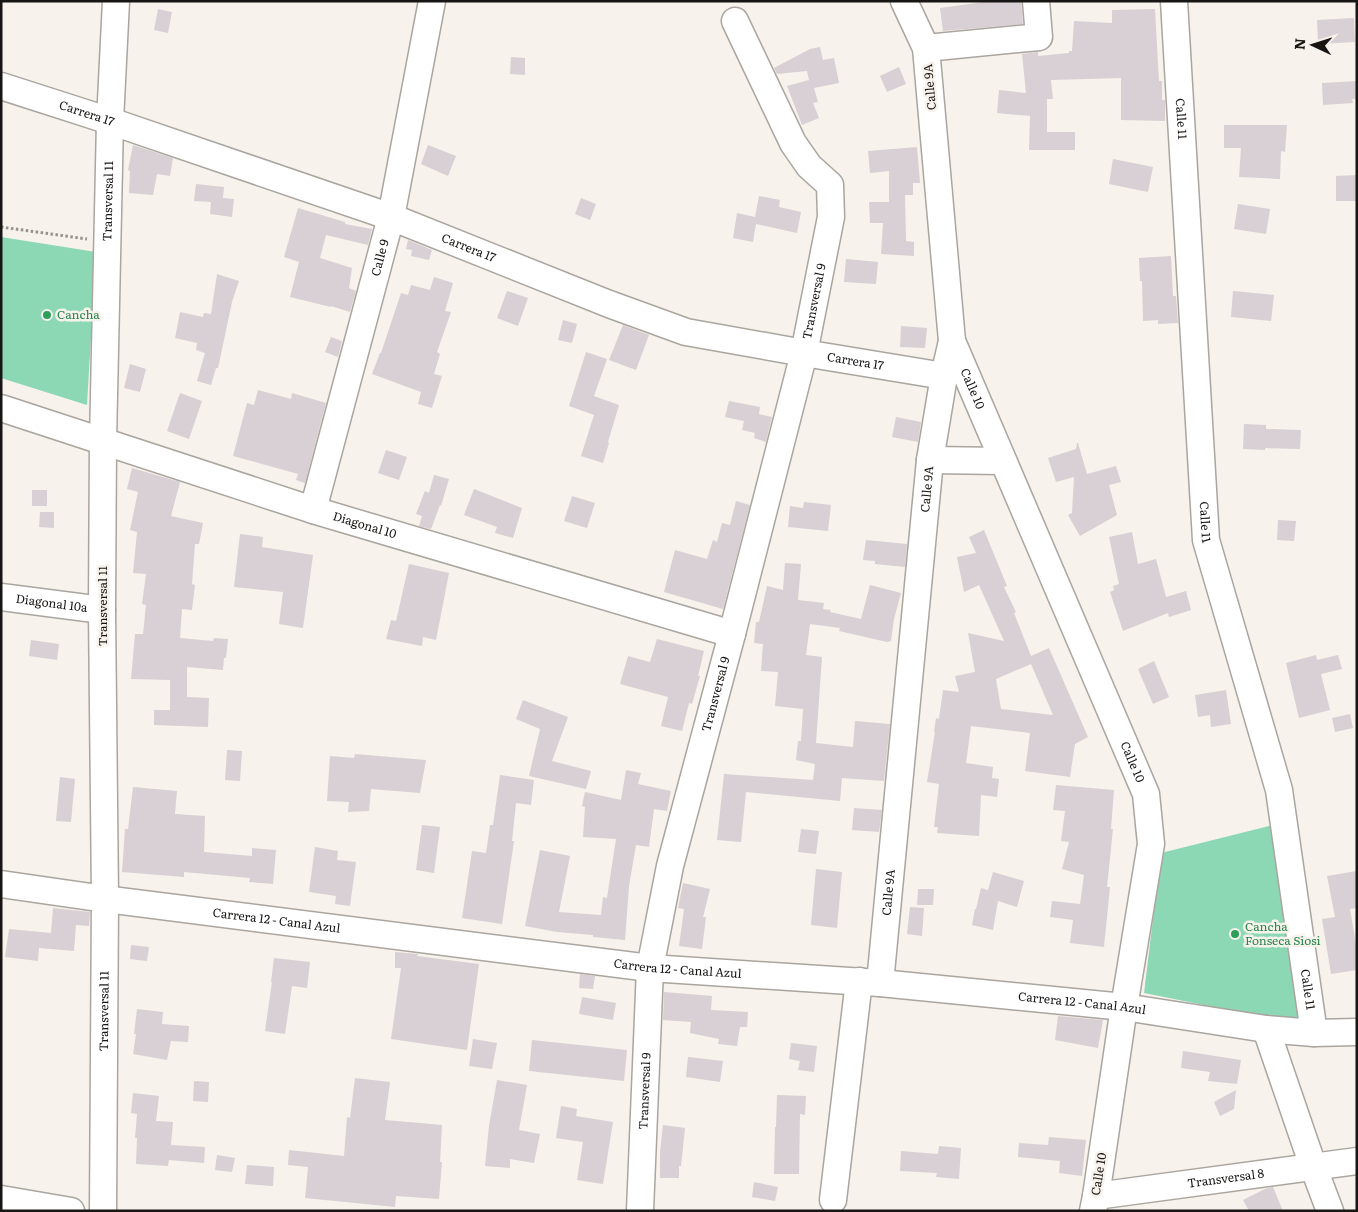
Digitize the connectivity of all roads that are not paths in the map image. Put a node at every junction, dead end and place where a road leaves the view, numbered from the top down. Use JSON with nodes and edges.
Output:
{"nodes":[{"id":1,"x":116,"y":1,"type":"edge"},
{"id":2,"x":432,"y":1,"type":"edge"},
{"id":3,"x":904,"y":1,"type":"edge"},
{"id":4,"x":1036,"y":1,"type":"edge"},
{"id":5,"x":1174,"y":1,"type":"edge"},
{"id":6,"x":735,"y":21,"type":"dead end"},
{"id":7,"x":926,"y":48,"type":"junction"},
{"id":8,"x":1,"y":86,"type":"edge"},
{"id":9,"x":110,"y":121,"type":"junction"},
{"id":10,"x":391,"y":217,"type":"junction"},
{"id":11,"x":952,"y":341,"type":"junction"},
{"id":12,"x":804,"y":354,"type":"junction"},
{"id":13,"x":944,"y":376,"type":"junction"},
{"id":14,"x":1,"y":408,"type":"edge"},
{"id":15,"x":103,"y":441,"type":"junction"},
{"id":16,"x":930,"y":460,"type":"junction"},
{"id":17,"x":1004,"y":461,"type":"junction"},
{"id":18,"x":313,"y":510,"type":"junction"},
{"id":19,"x":1,"y":597,"type":"edge"},
{"id":20,"x":102,"y":610,"type":"junction"},
{"id":21,"x":732,"y":634,"type":"junction"},
{"id":22,"x":1,"y":884,"type":"edge"},
{"id":23,"x":105,"y":899,"type":"junction"},
{"id":24,"x":650,"y":968,"type":"junction"},
{"id":25,"x":869,"y":982,"type":"junction"},
{"id":26,"x":1124,"y":1007,"type":"junction"},
{"id":27,"x":1266,"y":1029,"type":"junction"},
{"id":28,"x":1357,"y":1032,"type":"edge"},
{"id":29,"x":1314,"y":1033,"type":"junction"},
{"id":30,"x":1357,"y":1161,"type":"edge"},
{"id":31,"x":1313,"y":1166,"type":"junction"},
{"id":32,"x":1,"y":1199,"type":"edge"},
{"id":33,"x":833,"y":1200,"type":"dead end"},
{"id":34,"x":1095,"y":1203,"type":"edge"},
{"id":35,"x":71,"y":1211,"type":"edge"},
{"id":36,"x":103,"y":1211,"type":"edge"},
{"id":37,"x":640,"y":1211,"type":"edge"},
{"id":38,"x":1330,"y":1211,"type":"edge"}],
"edges":[{"from":1,"to":9,"type":"street","name":"Transversal 11"},
{"from":2,"to":10,"type":"street","name":"Calle 9"},
{"from":3,"to":7,"type":"street","name":"Calle 9A"},
{"from":4,"to":7,"type":"street"},
{"from":5,"to":29,"type":"street","name":"Calle 11"},
{"from":6,"to":12,"type":"street","name":"Transversal 9"},
{"from":7,"to":11,"type":"street","name":"Calle 9A"},
{"from":8,"to":9,"type":"street","name":"Carrera 17"},
{"from":9,"to":10,"type":"street","name":"Carrera 17"},
{"from":9,"to":15,"type":"street","name":"Transversal 11"},
{"from":10,"to":12,"type":"street","name":"Carrera 17"},
{"from":10,"to":18,"type":"street","name":"Calle 9"},
{"from":11,"to":13,"type":"street","name":"Calle 9A"},
{"from":11,"to":17,"type":"street","name":"Calle 10"},
{"from":12,"to":13,"type":"street","name":"Carrera 17"},
{"from":12,"to":21,"type":"street","name":"Transversal 9"},
{"from":13,"to":16,"type":"street","name":"Calle 9A"},
{"from":14,"to":15,"type":"street","name":"Diagonal 10"},
{"from":15,"to":18,"type":"street","name":"Diagonal 10"},
{"from":15,"to":20,"type":"street","name":"Transversal 11"},
{"from":16,"to":17,"type":"street"},
{"from":16,"to":25,"type":"street","name":"Calle 9A"},
{"from":17,"to":26,"type":"street","name":"Calle 10"},
{"from":18,"to":21,"type":"street","name":"Diagonal 10"},
{"from":19,"to":20,"type":"street","name":"Diagonal 10a"},
{"from":20,"to":23,"type":"street","name":"Transversal 11"},
{"from":21,"to":24,"type":"street","name":"Transversal 9"},
{"from":22,"to":23,"type":"street","name":"Carrera 12 - Canal Azul"},
{"from":23,"to":24,"type":"street","name":"Carrera 12 - Canal Azul"},
{"from":23,"to":36,"type":"street","name":"Transversal 11"},
{"from":24,"to":25,"type":"street","name":"Carrera 12 - Canal Azul"},
{"from":24,"to":37,"type":"street","name":"Transversal 9"},
{"from":25,"to":26,"type":"street","name":"Carrera 12 - Canal Azul"},
{"from":25,"to":33,"type":"street","name":"Calle 9A"},
{"from":26,"to":27,"type":"street","name":"Carrera 12 - Canal Azul"},
{"from":26,"to":34,"type":"street","name":"Calle 10"},
{"from":27,"to":29,"type":"street","name":"Carrera 12 - Canal Azul"},
{"from":27,"to":31,"type":"street"},
{"from":28,"to":29,"type":"street","name":"Carrera 12 - Canal Azul"},
{"from":30,"to":31,"type":"street","name":"Transversal 8"},
{"from":31,"to":34,"type":"street","name":"Transversal 8"},
{"from":31,"to":38,"type":"street"},
{"from":32,"to":35,"type":"street"}]}
